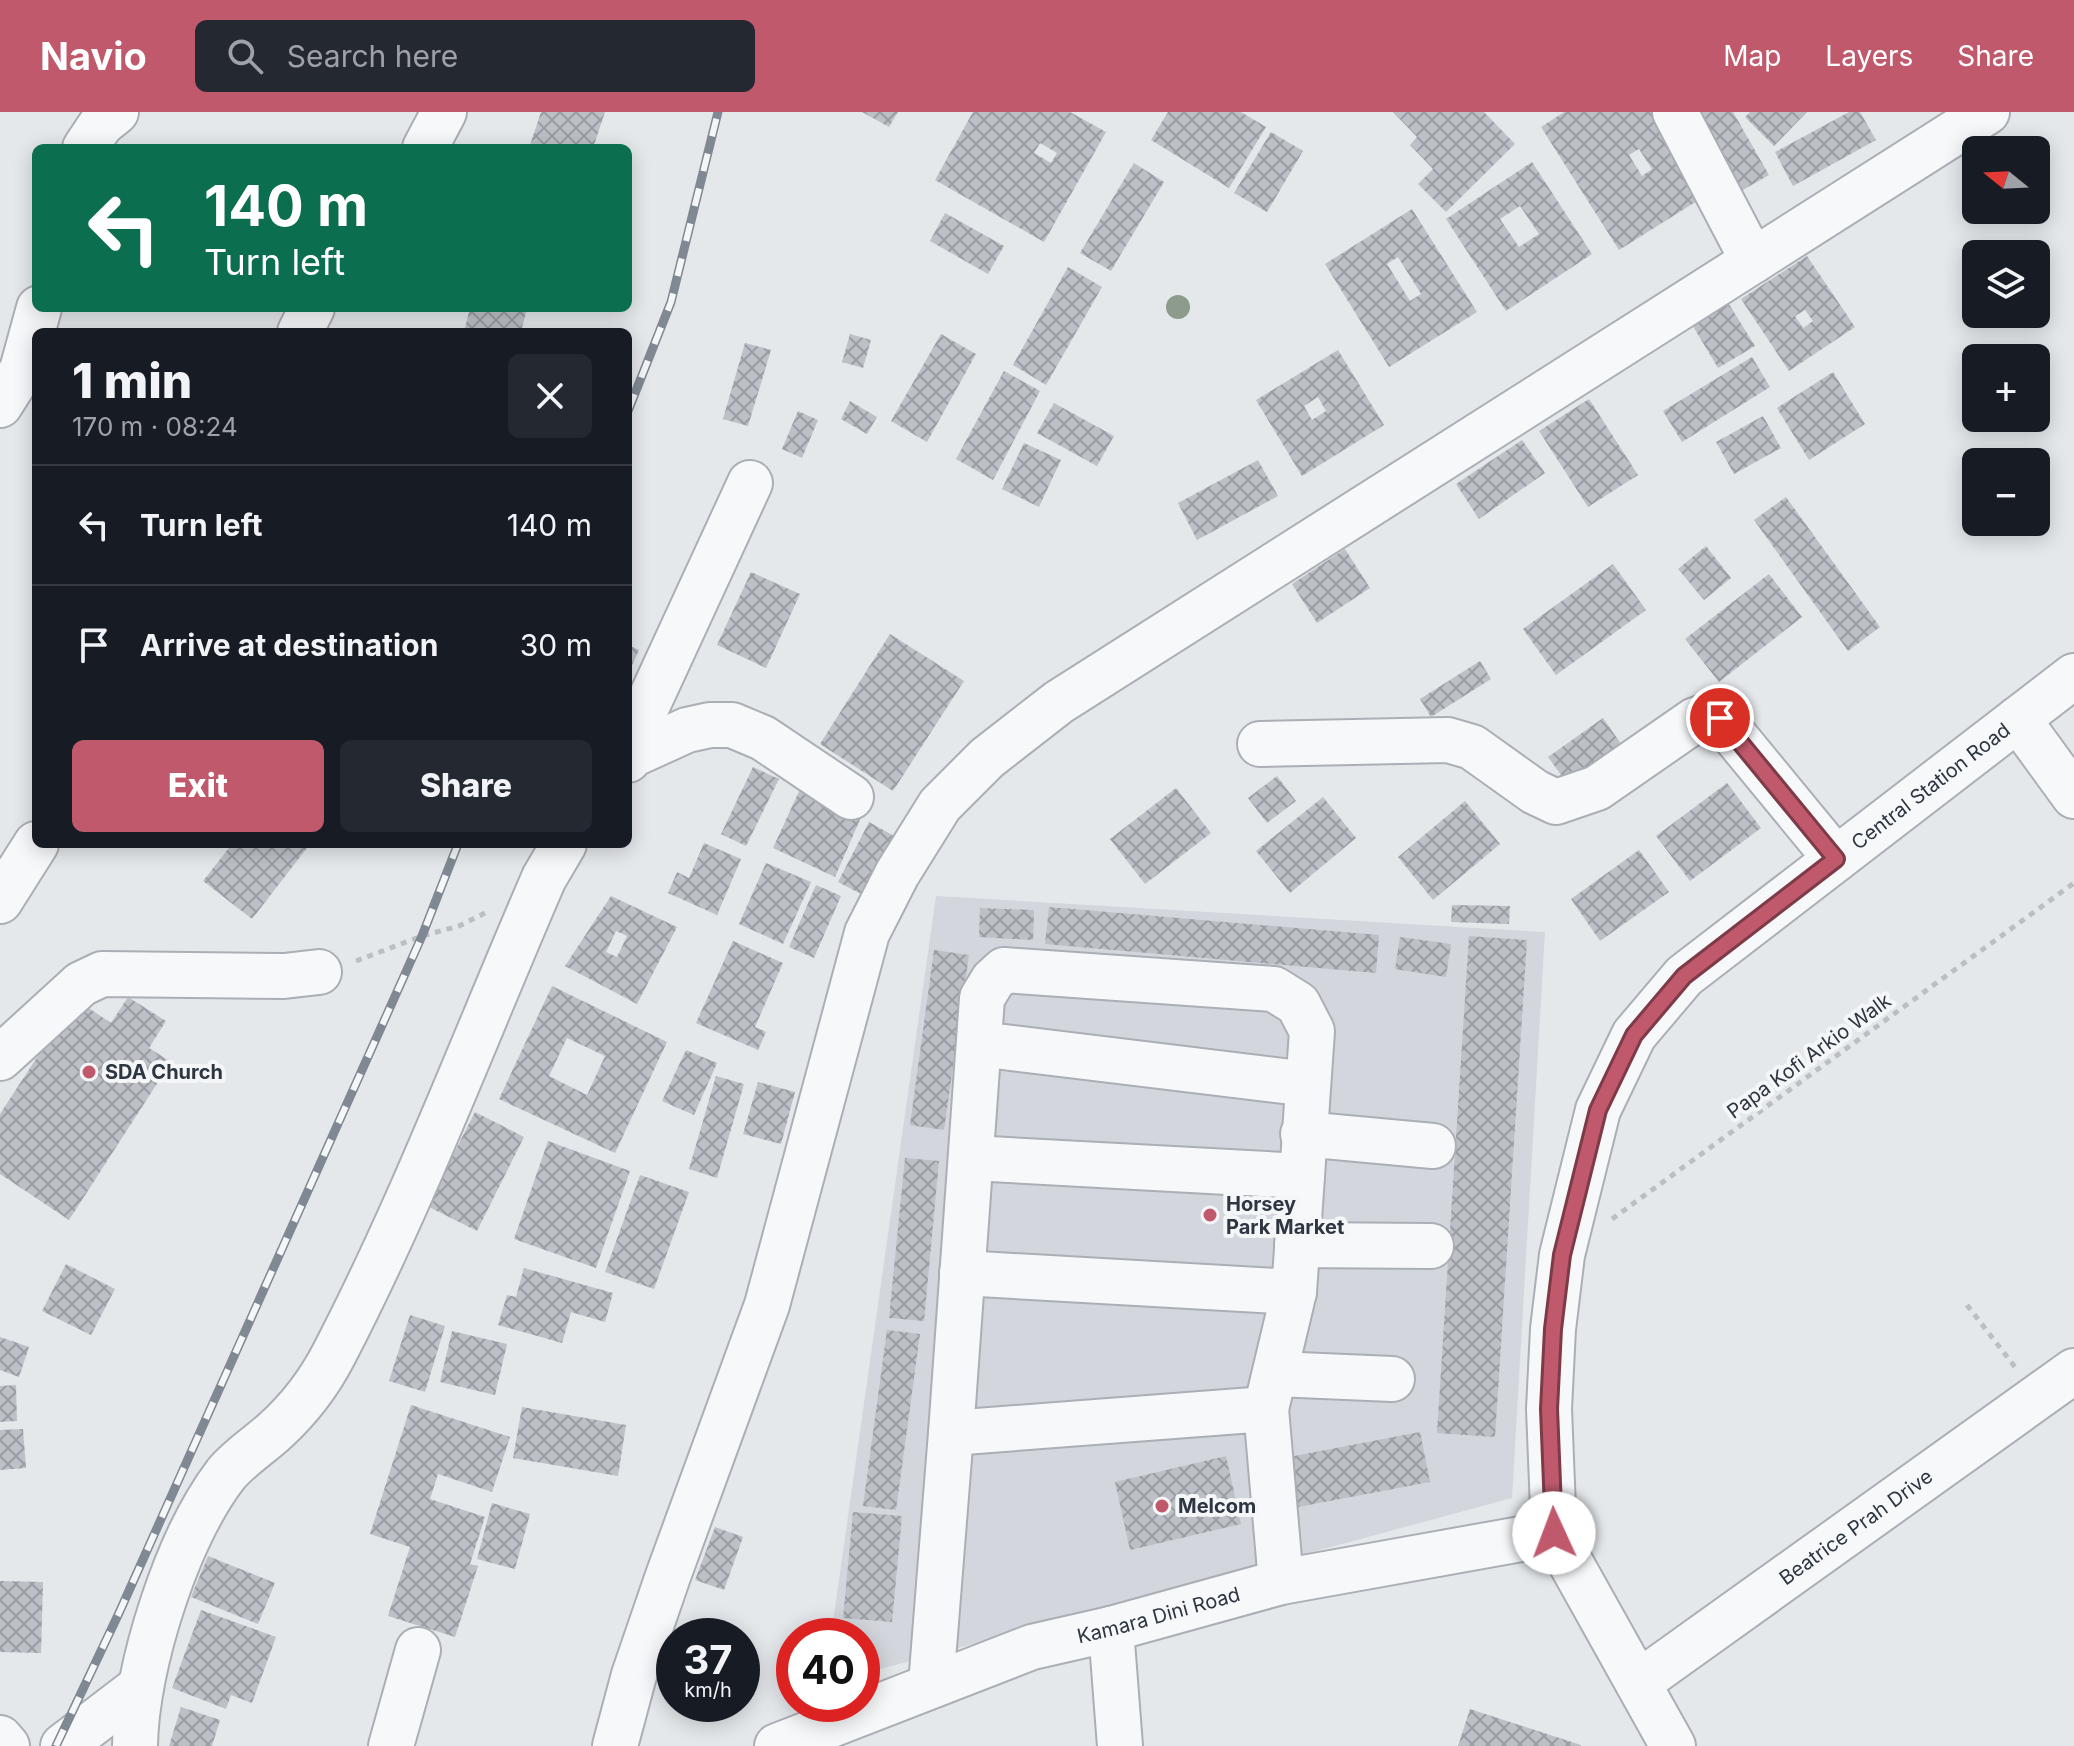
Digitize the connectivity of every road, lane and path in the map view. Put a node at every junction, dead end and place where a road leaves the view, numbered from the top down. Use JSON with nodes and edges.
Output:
{"nodes":[{"id":1,"x":116,"y":112,"type":"edge"},
{"id":2,"x":444,"y":112,"type":"edge"},
{"id":3,"x":1675,"y":112,"type":"edge"},
{"id":4,"x":1987,"y":112,"type":"edge"},
{"id":5,"x":88,"y":144,"type":"edge"},
{"id":6,"x":427,"y":144,"type":"edge"},
{"id":7,"x":1753,"y":261,"type":"junction"},
{"id":8,"x":32,"y":334,"type":"edge"},
{"id":9,"x":0,"y":405,"type":"edge"},
{"id":10,"x":750,"y":483,"type":"dead end"},
{"id":11,"x":2074,"y":676,"type":"edge"},
{"id":12,"x":2018,"y":719,"type":"junction"},
{"id":13,"x":1260,"y":744,"type":"dead end"},
{"id":14,"x":632,"y":751,"type":"edge"},
{"id":15,"x":632,"y":757,"type":"edge"},
{"id":16,"x":2074,"y":796,"type":"edge"},
{"id":17,"x":851,"y":797,"type":"dead end"},
{"id":18,"x":33,"y":848,"type":"edge"},
{"id":19,"x":562,"y":848,"type":"edge"},
{"id":20,"x":1836,"y":859,"type":"junction"},
{"id":21,"x":2074,"y":883,"type":"edge"},
{"id":22,"x":0,"y":901,"type":"edge"},
{"id":23,"x":486,"y":913,"type":"dead end"},
{"id":24,"x":319,"y":972,"type":"joint"},
{"id":25,"x":979,"y":1044,"type":"junction"},
{"id":26,"x":0,"y":1058,"type":"edge"},
{"id":27,"x":1308,"y":1084,"type":"junction"},
{"id":28,"x":1433,"y":1146,"type":"dead end"},
{"id":29,"x":1302,"y":1155,"type":"junction"},
{"id":30,"x":971,"y":1158,"type":"junction"},
{"id":31,"x":1297,"y":1245,"type":"junction"},
{"id":32,"x":1431,"y":1246,"type":"dead end"},
{"id":33,"x":1562,"y":1255,"type":"junction"},
{"id":34,"x":962,"y":1273,"type":"junction"},
{"id":35,"x":1294,"y":1292,"type":"junction"},
{"id":36,"x":1967,"y":1305,"type":"dead end"},
{"id":37,"x":2074,"y":1371,"type":"edge"},
{"id":38,"x":1392,"y":1379,"type":"dead end"},
{"id":39,"x":1271,"y":1391,"type":"junction"},
{"id":40,"x":2037,"y":1397,"type":"junction"},
{"id":41,"x":951,"y":1433,"type":"junction"},
{"id":42,"x":1554,"y":1533,"type":"junction"},
{"id":43,"x":1281,"y":1582,"type":"junction"},
{"id":44,"x":1111,"y":1629,"type":"junction"},
{"id":45,"x":418,"y":1650,"type":"dead end"},
{"id":46,"x":1638,"y":1683,"type":"junction"},
{"id":47,"x":931,"y":1685,"type":"junction"},
{"id":48,"x":139,"y":1688,"type":"junction"},
{"id":49,"x":0,"y":1738,"type":"edge"},
{"id":50,"x":1663,"y":1740,"type":"edge"},
{"id":51,"x":7,"y":1746,"type":"edge"},
{"id":52,"x":63,"y":1746,"type":"edge"},
{"id":53,"x":135,"y":1746,"type":"edge"},
{"id":54,"x":391,"y":1746,"type":"edge"},
{"id":55,"x":615,"y":1746,"type":"edge"},
{"id":56,"x":777,"y":1746,"type":"edge"},
{"id":57,"x":1120,"y":1746,"type":"edge"}],
"edges":[{"from":1,"to":5,"type":"street"},
{"from":2,"to":6,"type":"street"},
{"from":3,"to":7,"type":"street"},
{"from":4,"to":7,"type":"street"},
{"from":7,"to":55,"type":"street"},
{"from":8,"to":9,"type":"street"},
{"from":10,"to":14,"type":"street"},
{"from":11,"to":12,"type":"street","name":"Central Station Road"},
{"from":12,"to":16,"type":"street"},
{"from":12,"to":20,"type":"street","name":"Central Station Road"},
{"from":13,"to":20,"type":"street"},
{"from":15,"to":17,"type":"street"},
{"from":18,"to":22,"type":"street"},
{"from":19,"to":48,"type":"street"},
{"from":20,"to":33,"type":"street","name":"Central Station Road"},
{"from":21,"to":33,"type":"path","name":"Papa Kofi Arkio Walk"},
{"from":23,"to":24,"type":"path"},
{"from":24,"to":26,"type":"street"},
{"from":25,"to":27,"type":"street"},
{"from":25,"to":27,"type":"street"},
{"from":25,"to":30,"type":"street"},
{"from":27,"to":29,"type":"street"},
{"from":28,"to":29,"type":"street"},
{"from":29,"to":30,"type":"street"},
{"from":29,"to":31,"type":"street"},
{"from":30,"to":34,"type":"street"},
{"from":31,"to":32,"type":"street"},
{"from":31,"to":35,"type":"street"},
{"from":33,"to":42,"type":"street","name":"Central Station Road"},
{"from":34,"to":35,"type":"street"},
{"from":34,"to":41,"type":"street"},
{"from":35,"to":39,"type":"street"},
{"from":36,"to":40,"type":"path"},
{"from":37,"to":40,"type":"street","name":"Beatrice Prah Drive"},
{"from":38,"to":39,"type":"street"},
{"from":39,"to":41,"type":"street"},
{"from":39,"to":43,"type":"street"},
{"from":40,"to":46,"type":"street","name":"Beatrice Prah Drive"},
{"from":41,"to":47,"type":"street"},
{"from":42,"to":43,"type":"street","name":"Kamara Dini Road"},
{"from":42,"to":46,"type":"street"},
{"from":43,"to":44,"type":"street","name":"Kamara Dini Road"},
{"from":44,"to":47,"type":"street","name":"Kamara Dini Road"},
{"from":44,"to":57,"type":"street"},
{"from":45,"to":54,"type":"street"},
{"from":46,"to":50,"type":"street"},
{"from":47,"to":56,"type":"street","name":"Kamara Dini Road"},
{"from":48,"to":52,"type":"street"},
{"from":48,"to":53,"type":"street"},
{"from":49,"to":51,"type":"street"}]}
